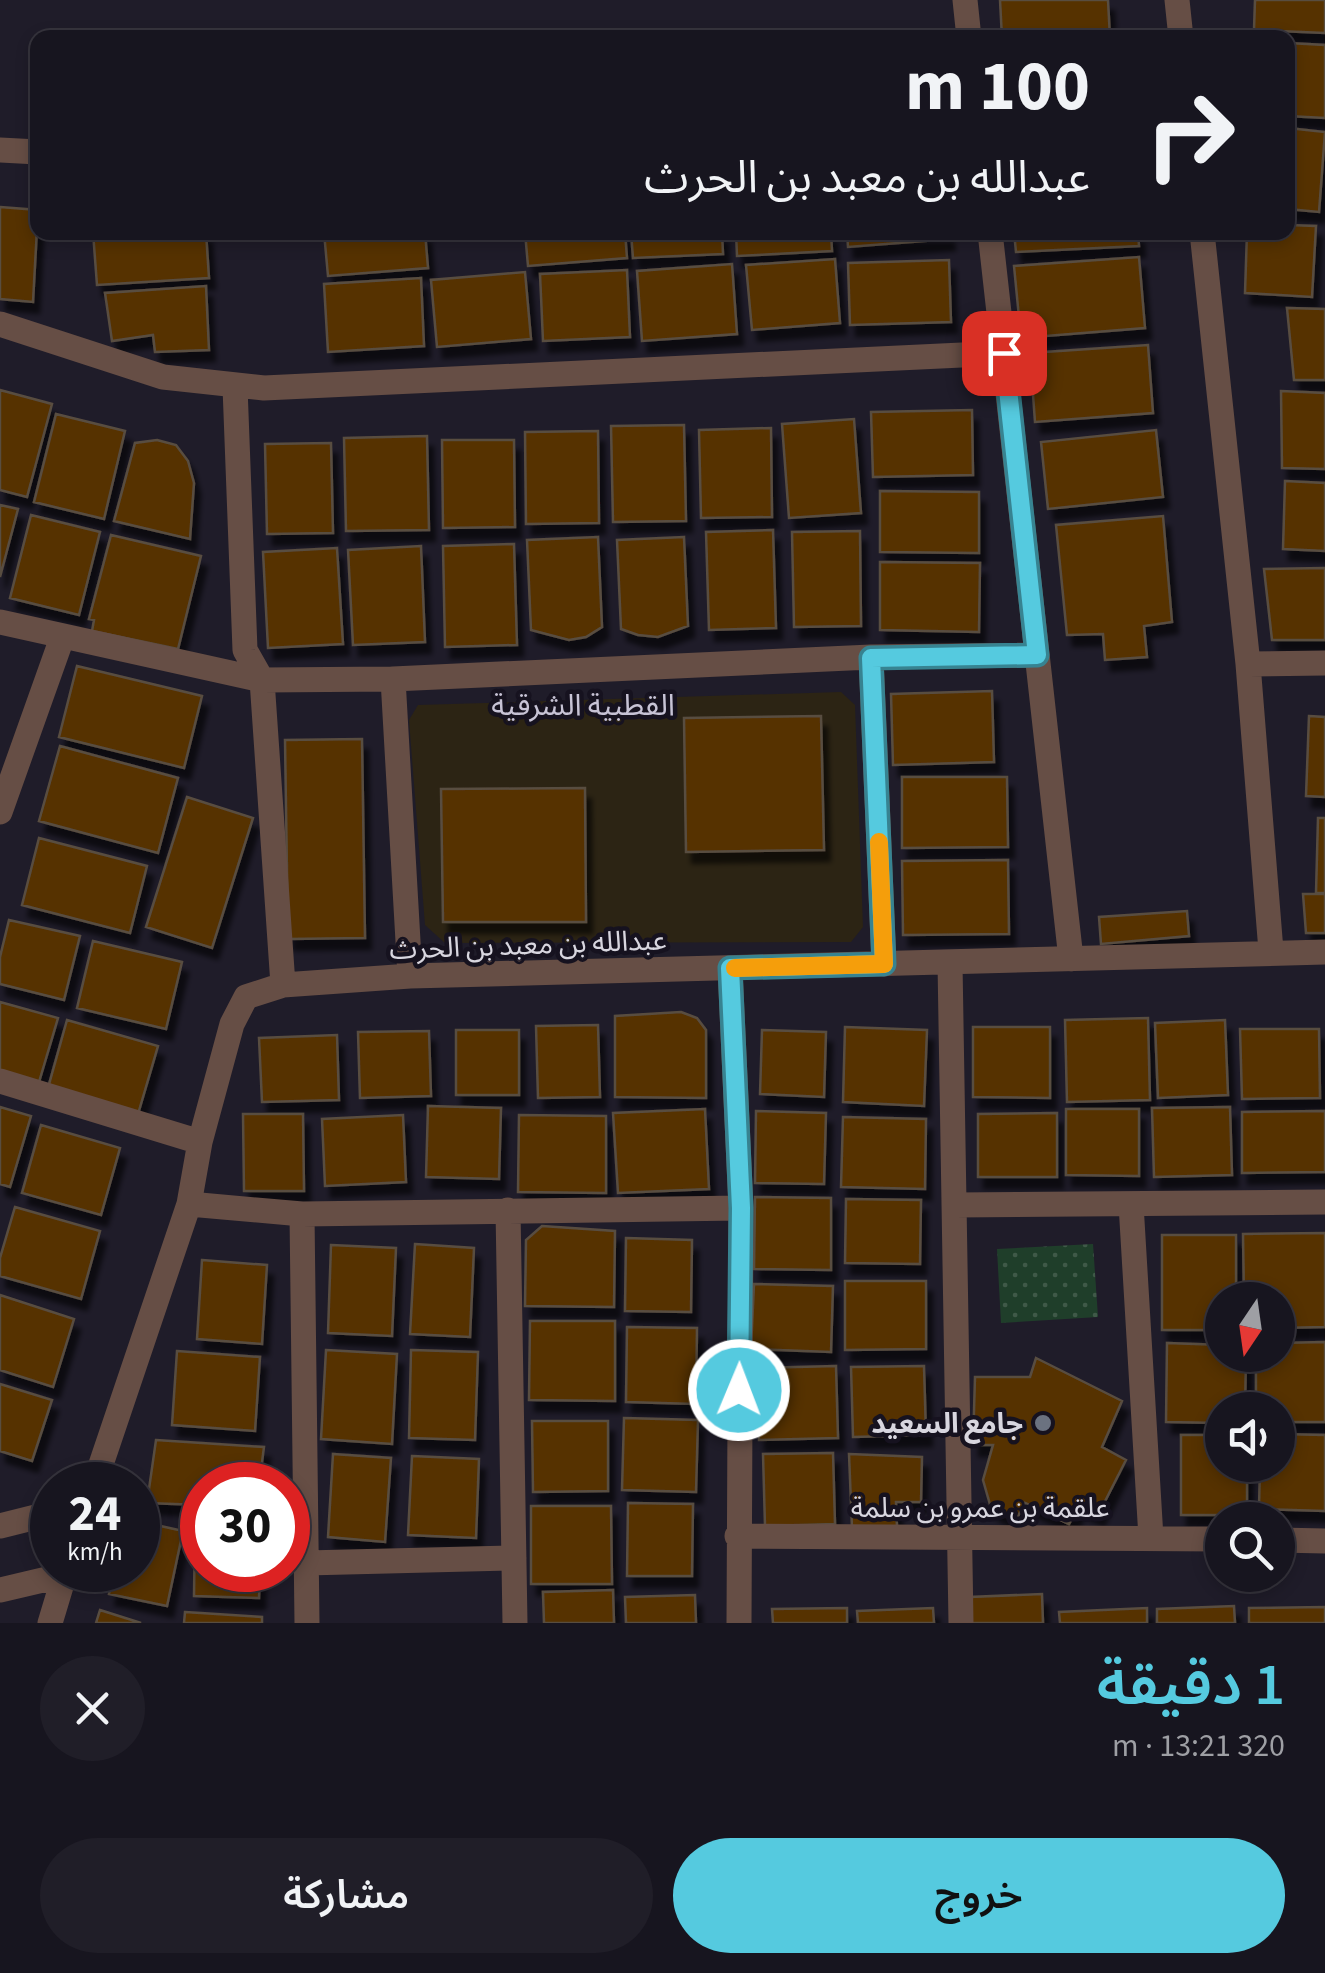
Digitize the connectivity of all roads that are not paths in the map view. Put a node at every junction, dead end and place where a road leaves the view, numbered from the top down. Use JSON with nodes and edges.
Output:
{"nodes":[{"id":1,"x":965,"y":0,"type":"edge"},
{"id":2,"x":1177,"y":0,"type":"edge"},
{"id":3,"x":968,"y":30,"type":"edge"},
{"id":4,"x":1180,"y":30,"type":"edge"},
{"id":5,"x":0,"y":150,"type":"edge"},
{"id":6,"x":30,"y":152,"type":"edge"},
{"id":7,"x":991,"y":240,"type":"edge"},
{"id":8,"x":1203,"y":240,"type":"edge"},
{"id":9,"x":0,"y":324,"type":"edge"},
{"id":10,"x":1004,"y":353,"type":"junction"},
{"id":11,"x":236,"y":387,"type":"junction"},
{"id":12,"x":0,"y":622,"type":"edge"},
{"id":13,"x":62,"y":638,"type":"junction"},
{"id":14,"x":1037,"y":655,"type":"junction"},
{"id":15,"x":871,"y":658,"type":"junction"},
{"id":16,"x":1325,"y":662,"type":"edge"},
{"id":17,"x":1248,"y":664,"type":"junction"},
{"id":18,"x":262,"y":680,"type":"junction"},
{"id":19,"x":393,"y":680,"type":"junction"},
{"id":20,"x":0,"y":812,"type":"edge"},
{"id":21,"x":1271,"y":951,"type":"junction"},
{"id":22,"x":1325,"y":952,"type":"edge"},
{"id":23,"x":1071,"y":960,"type":"junction"},
{"id":24,"x":950,"y":962,"type":"junction"},
{"id":25,"x":884,"y":964,"type":"junction"},
{"id":26,"x":730,"y":968,"type":"junction"},
{"id":27,"x":410,"y":976,"type":"junction"},
{"id":28,"x":283,"y":985,"type":"junction"},
{"id":29,"x":0,"y":1081,"type":"edge"},
{"id":30,"x":200,"y":1142,"type":"junction"},
{"id":31,"x":1325,"y":1202,"type":"edge"},
{"id":32,"x":189,"y":1204,"type":"junction"},
{"id":33,"x":1131,"y":1204,"type":"junction"},
{"id":34,"x":954,"y":1206,"type":"junction"},
{"id":35,"x":741,"y":1208,"type":"junction"},
{"id":36,"x":508,"y":1210,"type":"junction"},
{"id":37,"x":302,"y":1214,"type":"junction"},
{"id":38,"x":102,"y":1462,"type":"edge"},
{"id":39,"x":305,"y":1462,"type":"edge"},
{"id":40,"x":30,"y":1518,"type":"edge"},
{"id":41,"x":0,"y":1526,"type":"edge"},
{"id":42,"x":737,"y":1536,"type":"junction"},
{"id":43,"x":960,"y":1537,"type":"junction"},
{"id":44,"x":1151,"y":1538,"type":"junction"},
{"id":45,"x":1205,"y":1539,"type":"edge"},
{"id":46,"x":1295,"y":1540,"type":"edge"},
{"id":47,"x":1325,"y":1540,"type":"edge"},
{"id":48,"x":514,"y":1558,"type":"junction"},
{"id":49,"x":310,"y":1563,"type":"edge"},
{"id":50,"x":30,"y":1582,"type":"edge"},
{"id":51,"x":0,"y":1590,"type":"edge"},
{"id":52,"x":59,"y":1592,"type":"edge"},
{"id":53,"x":306,"y":1592,"type":"edge"},
{"id":54,"x":50,"y":1623,"type":"edge"},
{"id":55,"x":307,"y":1623,"type":"edge"},
{"id":56,"x":515,"y":1623,"type":"edge"},
{"id":57,"x":739,"y":1623,"type":"edge"},
{"id":58,"x":961,"y":1623,"type":"edge"}],
"edges":[{"from":1,"to":3,"type":"street"},
{"from":2,"to":4,"type":"street"},
{"from":5,"to":6,"type":"street"},
{"from":7,"to":10,"type":"street"},
{"from":8,"to":17,"type":"street"},
{"from":9,"to":11,"type":"street"},
{"from":10,"to":11,"type":"street"},
{"from":10,"to":14,"type":"street"},
{"from":11,"to":18,"type":"street"},
{"from":12,"to":13,"type":"street"},
{"from":13,"to":18,"type":"street"},
{"from":13,"to":20,"type":"street"},
{"from":14,"to":15,"type":"street"},
{"from":14,"to":23,"type":"street"},
{"from":15,"to":19,"type":"street"},
{"from":15,"to":25,"type":"street"},
{"from":16,"to":17,"type":"street"},
{"from":17,"to":21,"type":"street"},
{"from":18,"to":19,"type":"street"},
{"from":18,"to":28,"type":"street"},
{"from":19,"to":27,"type":"street"},
{"from":21,"to":22,"type":"street","name":"عبدالله بن معبد بن الحرث"},
{"from":21,"to":23,"type":"street","name":"عبدالله بن معبد بن الحرث"},
{"from":23,"to":24,"type":"street","name":"عبدالله بن معبد بن الحرث"},
{"from":24,"to":25,"type":"street","name":"عبدالله بن معبد بن الحرث"},
{"from":24,"to":34,"type":"street"},
{"from":25,"to":26,"type":"street","name":"عبدالله بن معبد بن الحرث"},
{"from":26,"to":27,"type":"street","name":"عبدالله بن معبد بن الحرث"},
{"from":26,"to":35,"type":"street"},
{"from":27,"to":28,"type":"street","name":"عبدالله بن معبد بن الحرث"},
{"from":28,"to":30,"type":"street","name":"عبدالله بن معبد بن الحرث"},
{"from":29,"to":30,"type":"street"},
{"from":30,"to":32,"type":"street","name":"عبدالله بن معبد بن الحرث"},
{"from":31,"to":33,"type":"street"},
{"from":32,"to":37,"type":"street"},
{"from":32,"to":38,"type":"street","name":"عبدالله بن معبد بن الحرث"},
{"from":33,"to":34,"type":"street"},
{"from":33,"to":44,"type":"street"},
{"from":34,"to":43,"type":"street"},
{"from":35,"to":36,"type":"street"},
{"from":35,"to":42,"type":"street"},
{"from":36,"to":37,"type":"street"},
{"from":36,"to":48,"type":"street"},
{"from":37,"to":39,"type":"street"},
{"from":40,"to":41,"type":"street"},
{"from":42,"to":43,"type":"street","name":"علقمة بن عمرو بن سلمة"},
{"from":42,"to":57,"type":"street"},
{"from":43,"to":44,"type":"street","name":"علقمة بن عمرو بن سلمة"},
{"from":43,"to":58,"type":"street"},
{"from":44,"to":45,"type":"street","name":"علقمة بن عمرو بن سلمة"},
{"from":46,"to":47,"type":"street"},
{"from":48,"to":49,"type":"street"},
{"from":48,"to":56,"type":"street"},
{"from":50,"to":51,"type":"street"},
{"from":52,"to":54,"type":"street"},
{"from":53,"to":55,"type":"street"}]}
